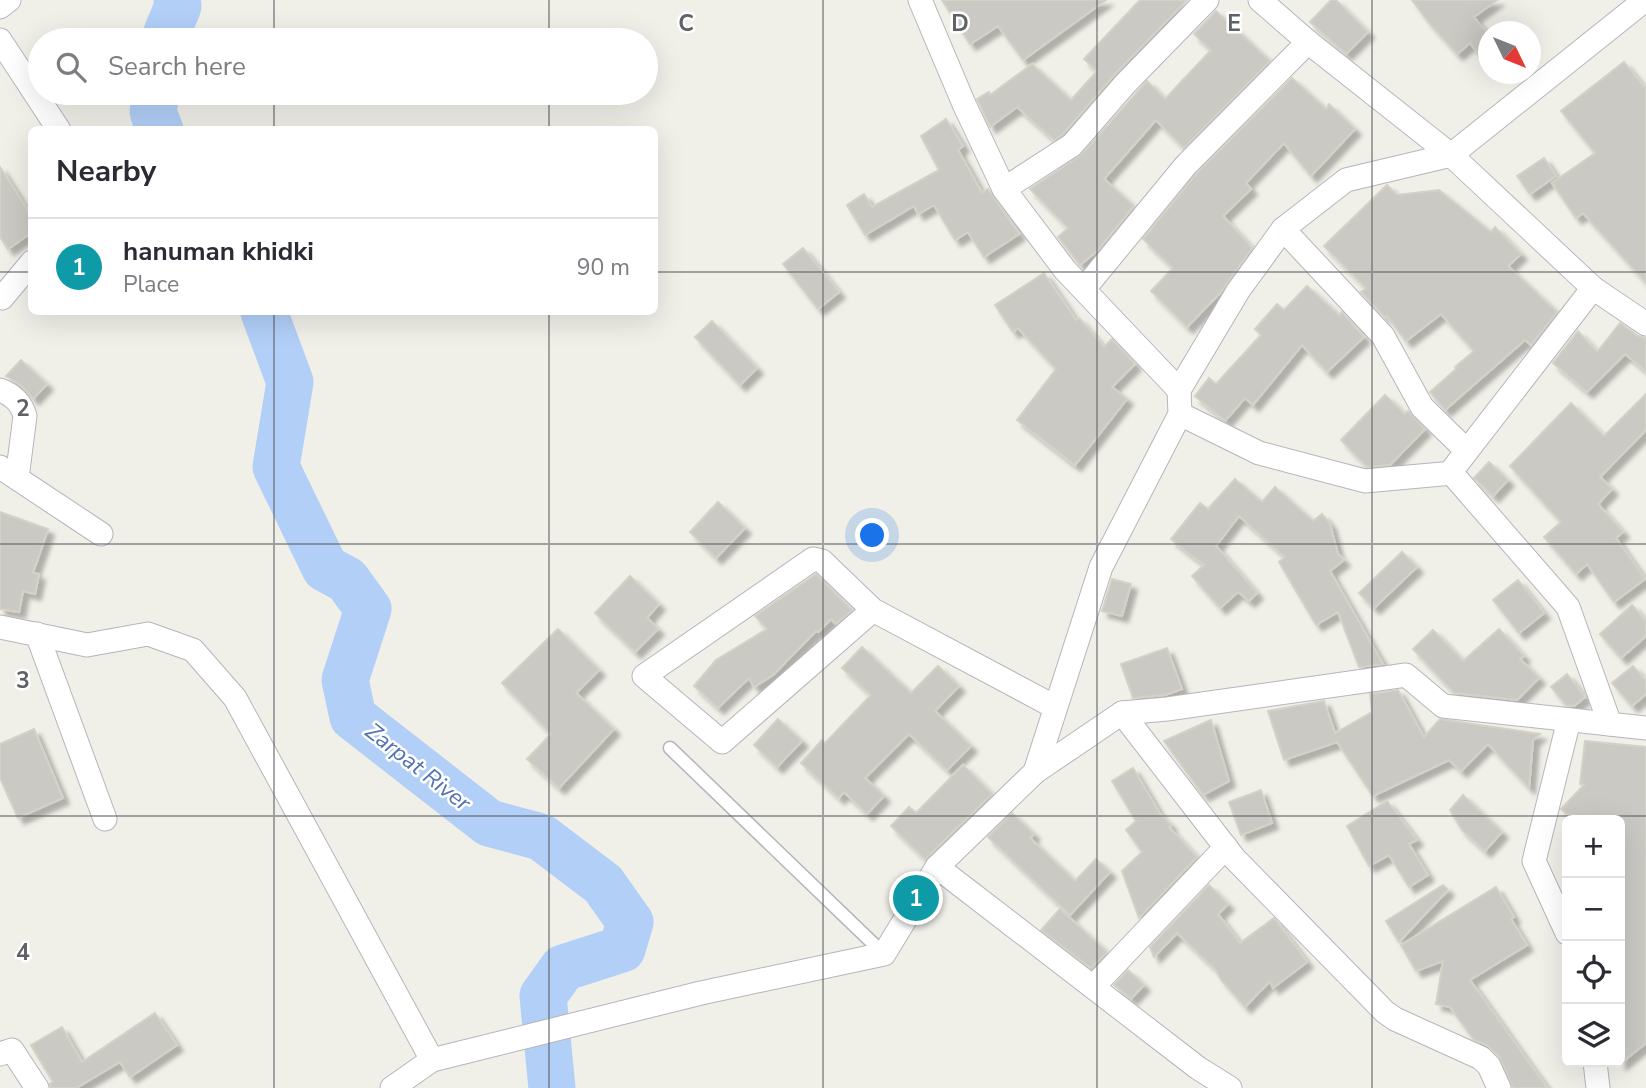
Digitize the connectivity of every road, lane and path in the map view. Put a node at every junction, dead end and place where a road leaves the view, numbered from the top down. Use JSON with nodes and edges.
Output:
{"nodes":[{"id":1,"x":9,"y":0,"type":"edge"},
{"id":2,"x":920,"y":0,"type":"edge"},
{"id":3,"x":1207,"y":0,"type":"edge"},
{"id":4,"x":1260,"y":0,"type":"edge"},
{"id":5,"x":1645,"y":0,"type":"edge"},
{"id":6,"x":0,"y":7,"type":"edge"},
{"id":7,"x":0,"y":40,"type":"edge"},
{"id":8,"x":1308,"y":42,"type":"junction"},
{"id":9,"x":28,"y":83,"type":"edge"},
{"id":10,"x":43,"y":105,"type":"edge"},
{"id":11,"x":56,"y":126,"type":"edge"},
{"id":12,"x":1451,"y":155,"type":"junction"},
{"id":13,"x":1004,"y":188,"type":"junction"},
{"id":14,"x":1283,"y":229,"type":"junction"},
{"id":15,"x":28,"y":266,"type":"edge"},
{"id":16,"x":1593,"y":288,"type":"junction"},
{"id":17,"x":1084,"y":289,"type":"junction"},
{"id":18,"x":1,"y":296,"type":"edge"},
{"id":19,"x":1646,"y":324,"type":"edge"},
{"id":20,"x":0,"y":390,"type":"edge"},
{"id":21,"x":1179,"y":390,"type":"junction"},
{"id":22,"x":1180,"y":414,"type":"junction"},
{"id":23,"x":1466,"y":450,"type":"junction"},
{"id":24,"x":9,"y":472,"type":"edge"},
{"id":25,"x":1453,"y":473,"type":"junction"},
{"id":26,"x":100,"y":534,"type":"dead end"},
{"id":27,"x":873,"y":610,"type":"junction"},
{"id":28,"x":0,"y":627,"type":"edge"},
{"id":29,"x":37,"y":634,"type":"junction"},
{"id":30,"x":1055,"y":707,"type":"junction"},
{"id":31,"x":1122,"y":713,"type":"junction"},
{"id":32,"x":1569,"y":720,"type":"junction"},
{"id":33,"x":1610,"y":724,"type":"junction"},
{"id":34,"x":1646,"y":728,"type":"edge"},
{"id":35,"x":670,"y":748,"type":"dead end"},
{"id":36,"x":1035,"y":772,"type":"junction"},
{"id":37,"x":105,"y":819,"type":"dead end"},
{"id":38,"x":1226,"y":847,"type":"junction"},
{"id":39,"x":937,"y":867,"type":"junction"},
{"id":40,"x":1562,"y":922,"type":"edge"},
{"id":41,"x":884,"y":954,"type":"junction"},
{"id":42,"x":1093,"y":987,"type":"junction"},
{"id":43,"x":0,"y":1054,"type":"edge"},
{"id":44,"x":432,"y":1060,"type":"junction"},
{"id":45,"x":1596,"y":1067,"type":"edge"},
{"id":46,"x":37,"y":1088,"type":"edge"},
{"id":47,"x":392,"y":1088,"type":"edge"},
{"id":48,"x":1230,"y":1088,"type":"edge"},
{"id":49,"x":1499,"y":1088,"type":"edge"},
{"id":50,"x":1598,"y":1088,"type":"edge"}],
"edges":[{"from":1,"to":6,"type":"street"},
{"from":2,"to":13,"type":"street"},
{"from":3,"to":13,"type":"street"},
{"from":4,"to":8,"type":"street"},
{"from":5,"to":12,"type":"street"},
{"from":7,"to":9,"type":"street"},
{"from":8,"to":12,"type":"street"},
{"from":8,"to":17,"type":"street"},
{"from":10,"to":11,"type":"street"},
{"from":12,"to":14,"type":"street"},
{"from":12,"to":16,"type":"street"},
{"from":13,"to":17,"type":"street"},
{"from":14,"to":21,"type":"street"},
{"from":14,"to":23,"type":"street"},
{"from":15,"to":18,"type":"street"},
{"from":16,"to":19,"type":"street"},
{"from":16,"to":23,"type":"street"},
{"from":17,"to":21,"type":"street"},
{"from":20,"to":24,"type":"street"},
{"from":21,"to":22,"type":"street"},
{"from":22,"to":25,"type":"street"},
{"from":22,"to":30,"type":"street"},
{"from":23,"to":25,"type":"street"},
{"from":24,"to":26,"type":"street"},
{"from":25,"to":33,"type":"street"},
{"from":27,"to":27,"type":"street"},
{"from":27,"to":30,"type":"street"},
{"from":28,"to":29,"type":"street"},
{"from":29,"to":37,"type":"street"},
{"from":29,"to":44,"type":"street"},
{"from":30,"to":36,"type":"street"},
{"from":31,"to":32,"type":"street"},
{"from":31,"to":36,"type":"street"},
{"from":31,"to":38,"type":"street"},
{"from":32,"to":33,"type":"street"},
{"from":32,"to":40,"type":"street"},
{"from":33,"to":34,"type":"street"},
{"from":35,"to":41,"type":"lane"},
{"from":36,"to":39,"type":"street"},
{"from":38,"to":42,"type":"street"},
{"from":38,"to":49,"type":"street"},
{"from":39,"to":41,"type":"street"},
{"from":39,"to":42,"type":"street"},
{"from":41,"to":44,"type":"street"},
{"from":42,"to":48,"type":"street"},
{"from":43,"to":46,"type":"street"},
{"from":44,"to":47,"type":"street"},
{"from":45,"to":50,"type":"street"}]}
